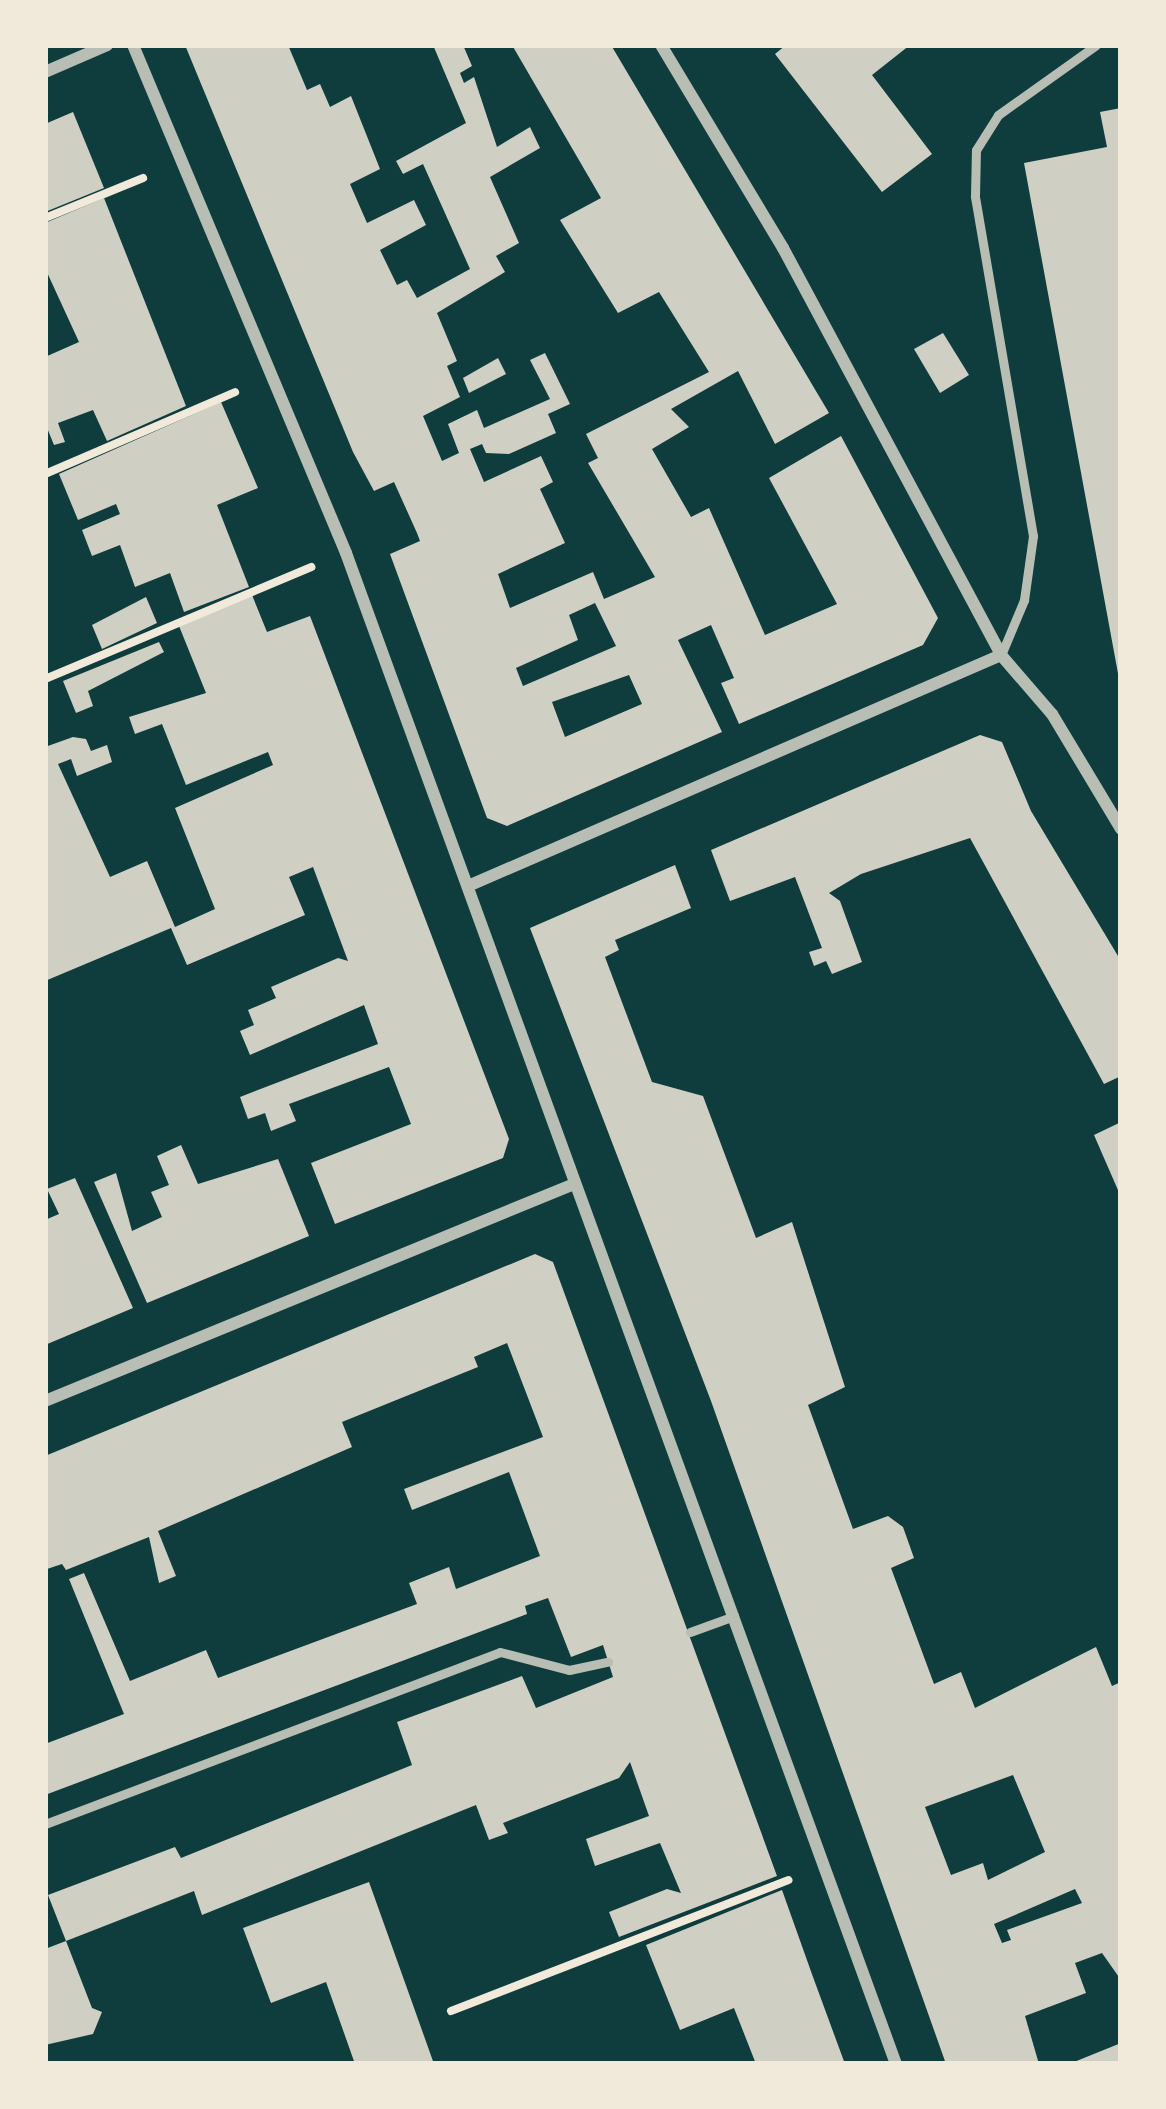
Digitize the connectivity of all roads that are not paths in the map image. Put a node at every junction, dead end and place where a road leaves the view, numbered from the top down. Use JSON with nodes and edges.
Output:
{"nodes":[{"id":1,"x":107,"y":45,"type":"edge"},
{"id":2,"x":133,"y":45,"type":"edge"},
{"id":3,"x":661,"y":45,"type":"edge"},
{"id":4,"x":1096,"y":45,"type":"edge"},
{"id":5,"x":45,"y":72,"type":"edge"},
{"id":6,"x":1001,"y":656,"type":"junction"},
{"id":7,"x":1121,"y":829,"type":"edge"},
{"id":8,"x":468,"y":886,"type":"junction"},
{"id":9,"x":574,"y":1184,"type":"junction"},
{"id":10,"x":45,"y":1401,"type":"edge"},
{"id":11,"x":734,"y":1616,"type":"junction"},
{"id":12,"x":690,"y":1632,"type":"dead end"},
{"id":13,"x":608,"y":1662,"type":"dead end"},
{"id":14,"x":45,"y":1824,"type":"edge"},
{"id":15,"x":896,"y":2064,"type":"edge"}],
"edges":[{"from":1,"to":5,"type":"street"},
{"from":2,"to":8,"type":"street"},
{"from":3,"to":6,"type":"street"},
{"from":4,"to":6,"type":"lane"},
{"from":6,"to":7,"type":"street"},
{"from":6,"to":8,"type":"street"},
{"from":8,"to":9,"type":"street"},
{"from":9,"to":10,"type":"street"},
{"from":9,"to":11,"type":"street"},
{"from":11,"to":12,"type":"lane"},
{"from":11,"to":15,"type":"street"},
{"from":13,"to":14,"type":"lane"}]}
